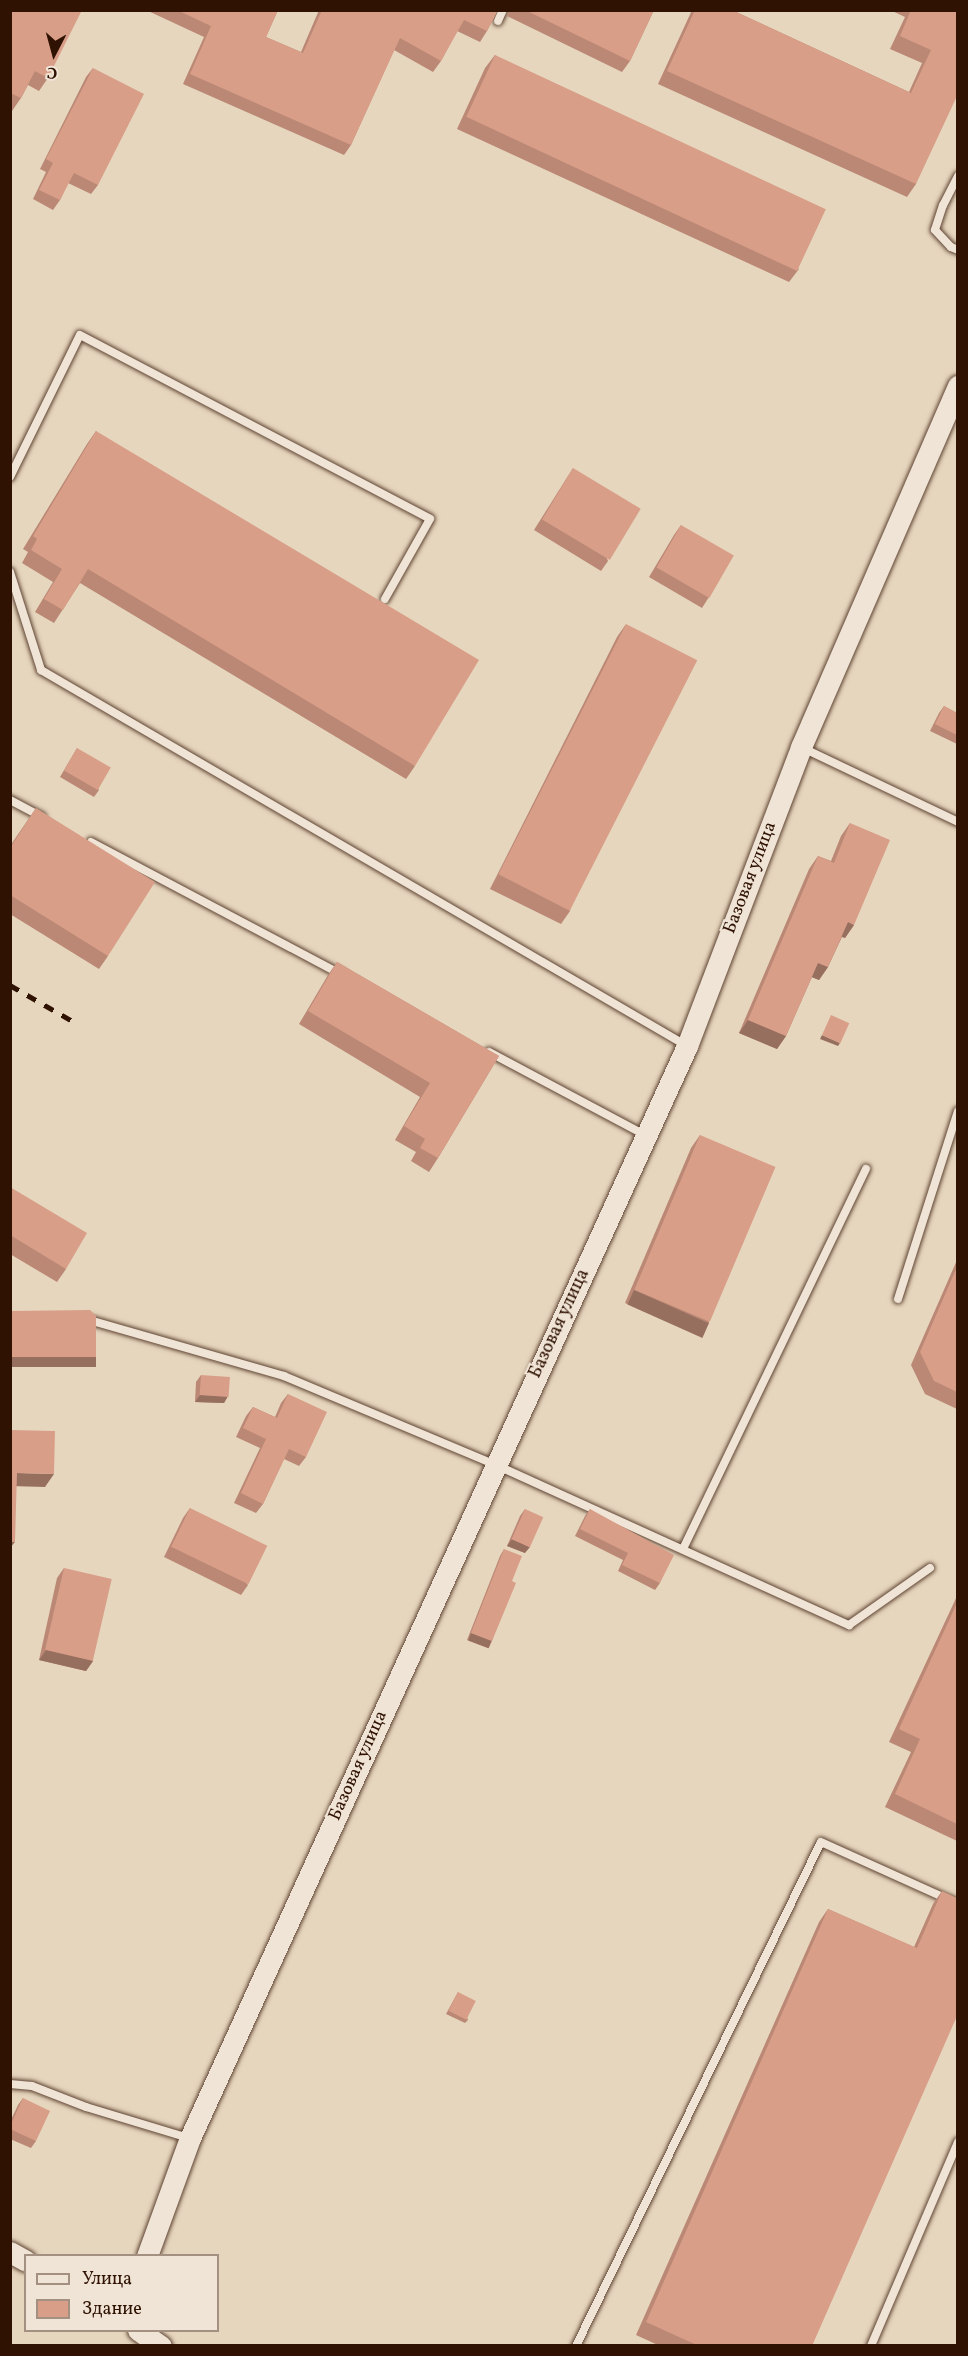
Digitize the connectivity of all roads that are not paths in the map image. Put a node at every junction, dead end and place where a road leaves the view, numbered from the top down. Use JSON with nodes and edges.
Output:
{"nodes":[{"id":1,"x":503,"y":10,"type":"edge"},
{"id":2,"x":498,"y":21,"type":"edge"},
{"id":3,"x":957,"y":176,"type":"edge"},
{"id":4,"x":957,"y":250,"type":"edge"},
{"id":5,"x":957,"y":386,"type":"edge"},
{"id":6,"x":952,"y":408,"type":"edge"},
{"id":7,"x":10,"y":477,"type":"edge"},
{"id":8,"x":10,"y":572,"type":"edge"},
{"id":9,"x":385,"y":599,"type":"dead end"},
{"id":10,"x":801,"y":747,"type":"junction"},
{"id":11,"x":10,"y":800,"type":"edge"},
{"id":12,"x":957,"y":822,"type":"edge"},
{"id":13,"x":53,"y":823,"type":"edge"},
{"id":14,"x":85,"y":839,"type":"edge"},
{"id":15,"x":350,"y":979,"type":"edge"},
{"id":16,"x":478,"y":1046,"type":"edge"},
{"id":17,"x":687,"y":1046,"type":"junction"},
{"id":18,"x":957,"y":1111,"type":"edge"},
{"id":19,"x":647,"y":1136,"type":"junction"},
{"id":20,"x":866,"y":1169,"type":"dead end"},
{"id":21,"x":897,"y":1299,"type":"dead end"},
{"id":22,"x":89,"y":1320,"type":"edge"},
{"id":23,"x":496,"y":1465,"type":"junction"},
{"id":24,"x":683,"y":1550,"type":"junction"},
{"id":25,"x":930,"y":1568,"type":"dead end"},
{"id":26,"x":957,"y":1904,"type":"edge"},
{"id":27,"x":10,"y":2084,"type":"edge"},
{"id":28,"x":190,"y":2138,"type":"junction"},
{"id":29,"x":957,"y":2142,"type":"edge"},
{"id":30,"x":10,"y":2252,"type":"edge"},
{"id":31,"x":148,"y":2254,"type":"edge"},
{"id":32,"x":24,"y":2261,"type":"edge"},
{"id":33,"x":140,"y":2332,"type":"edge"},
{"id":34,"x":161,"y":2346,"type":"edge"},
{"id":35,"x":576,"y":2346,"type":"edge"},
{"id":36,"x":871,"y":2346,"type":"edge"}],
"edges":[{"from":1,"to":2,"type":"lane"},
{"from":3,"to":4,"type":"lane"},
{"from":5,"to":6,"type":"street","name":"Базовая улица"},
{"from":6,"to":10,"type":"street","name":"Базовая улица"},
{"from":7,"to":9,"type":"lane"},
{"from":8,"to":17,"type":"lane"},
{"from":10,"to":12,"type":"lane"},
{"from":10,"to":17,"type":"street","name":"Базовая улица"},
{"from":11,"to":13,"type":"lane"},
{"from":14,"to":15,"type":"lane"},
{"from":16,"to":19,"type":"lane"},
{"from":17,"to":19,"type":"street","name":"Базовая улица"},
{"from":18,"to":21,"type":"lane"},
{"from":19,"to":23,"type":"street","name":"Базовая улица"},
{"from":20,"to":24,"type":"lane"},
{"from":22,"to":23,"type":"lane"},
{"from":23,"to":24,"type":"lane"},
{"from":23,"to":28,"type":"street","name":"Базовая улица"},
{"from":24,"to":25,"type":"lane"},
{"from":26,"to":35,"type":"lane"},
{"from":27,"to":28,"type":"lane"},
{"from":28,"to":31,"type":"street","name":"Базовая улица"},
{"from":29,"to":36,"type":"lane"},
{"from":30,"to":32,"type":"street"},
{"from":33,"to":34,"type":"street"}]}
